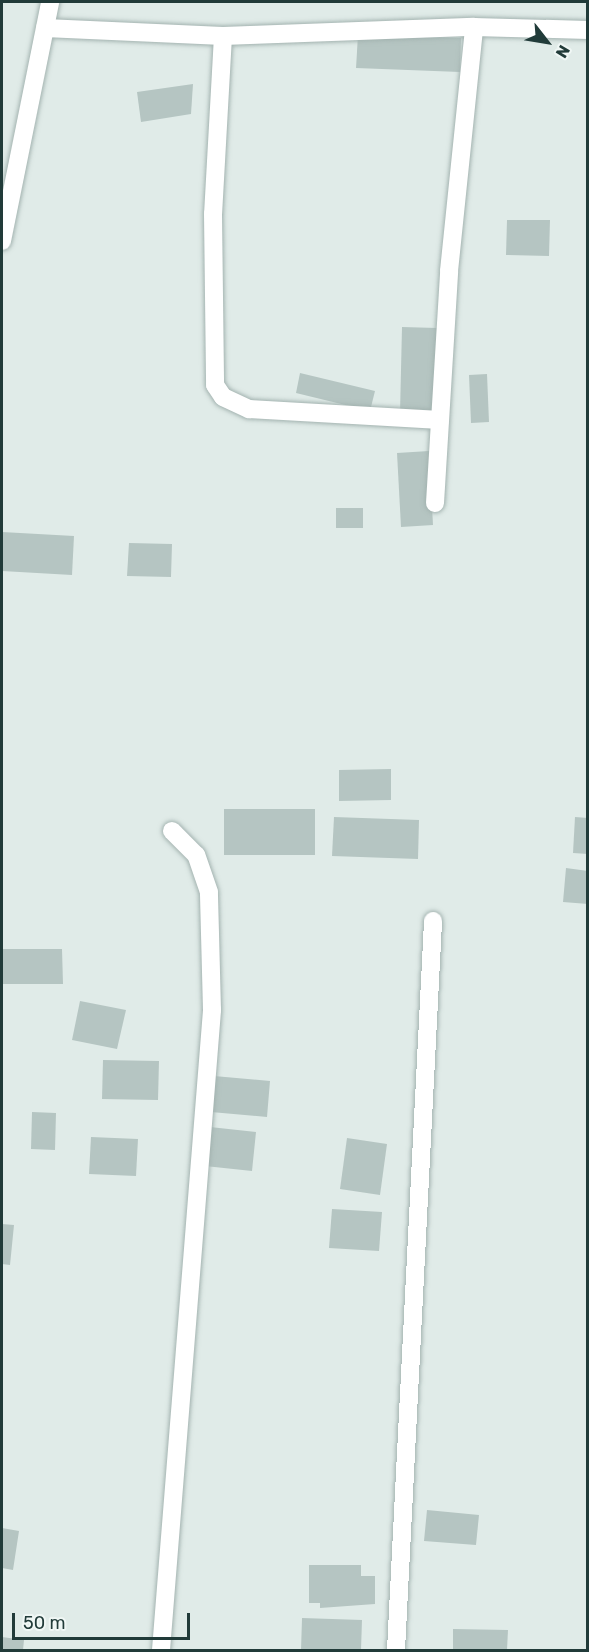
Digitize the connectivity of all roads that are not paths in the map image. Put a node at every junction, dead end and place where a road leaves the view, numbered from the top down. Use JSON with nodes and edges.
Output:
{"nodes":[{"id":1,"x":50,"y":2,"type":"edge"},
{"id":2,"x":474,"y":27,"type":"junction"},
{"id":3,"x":45,"y":28,"type":"junction"},
{"id":4,"x":588,"y":30,"type":"edge"},
{"id":5,"x":223,"y":36,"type":"junction"},
{"id":6,"x":2,"y":241,"type":"edge"},
{"id":7,"x":440,"y":420,"type":"junction"},
{"id":8,"x":435,"y":503,"type":"dead end"},
{"id":9,"x":172,"y":831,"type":"dead end"},
{"id":10,"x":434,"y":921,"type":"dead end"},
{"id":11,"x":161,"y":1650,"type":"edge"},
{"id":12,"x":396,"y":1650,"type":"edge"}],
"edges":[{"from":1,"to":3,"type":"street"},
{"from":2,"to":4,"type":"street"},
{"from":2,"to":5,"type":"street"},
{"from":2,"to":7,"type":"street"},
{"from":3,"to":5,"type":"street"},
{"from":3,"to":6,"type":"street"},
{"from":5,"to":7,"type":"street"},
{"from":7,"to":8,"type":"street"},
{"from":9,"to":11,"type":"street"},
{"from":10,"to":12,"type":"street"}]}
